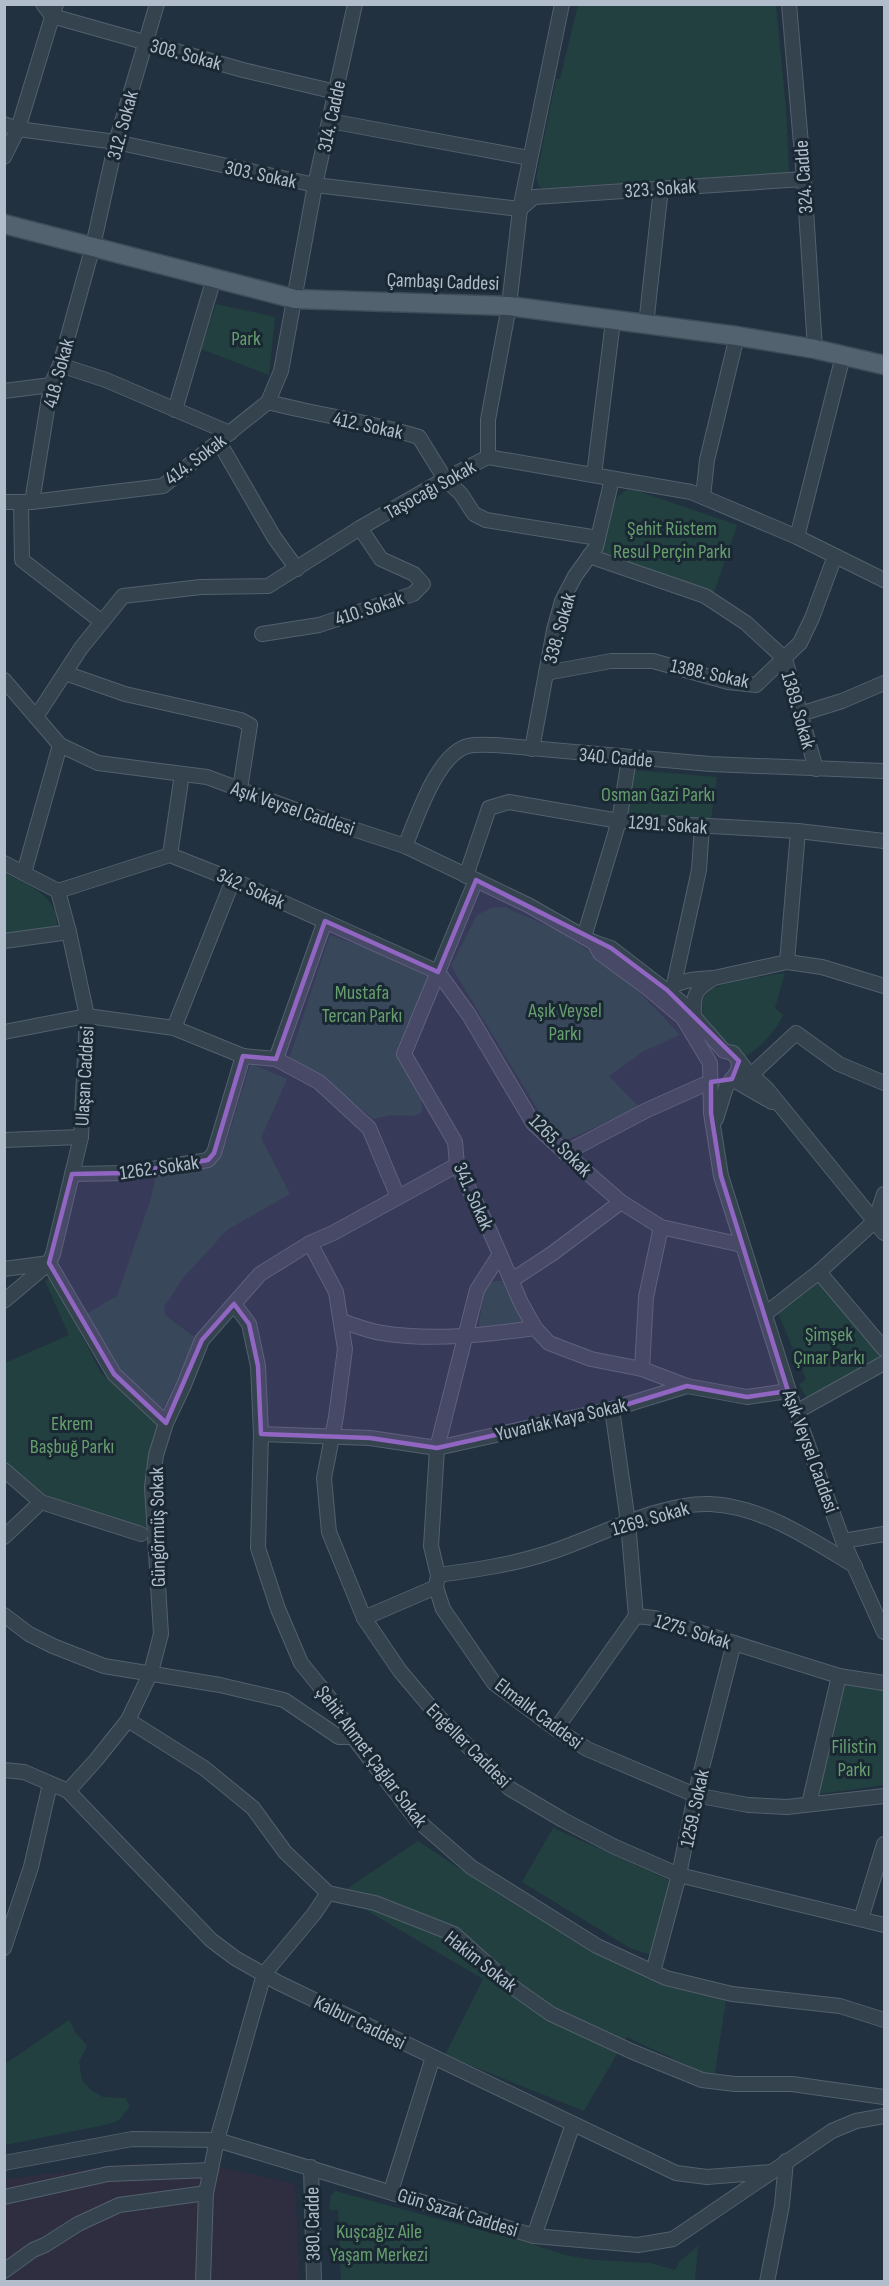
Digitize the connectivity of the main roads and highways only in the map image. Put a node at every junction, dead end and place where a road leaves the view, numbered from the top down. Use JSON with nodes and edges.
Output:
{"nodes":[{"id":1,"x":4,"y":224,"type":"edge"},
{"id":2,"x":885,"y":365,"type":"edge"}],
"edges":[{"from":1,"to":2,"type":"main road","name":"Çambaşı Caddesi"}]}
